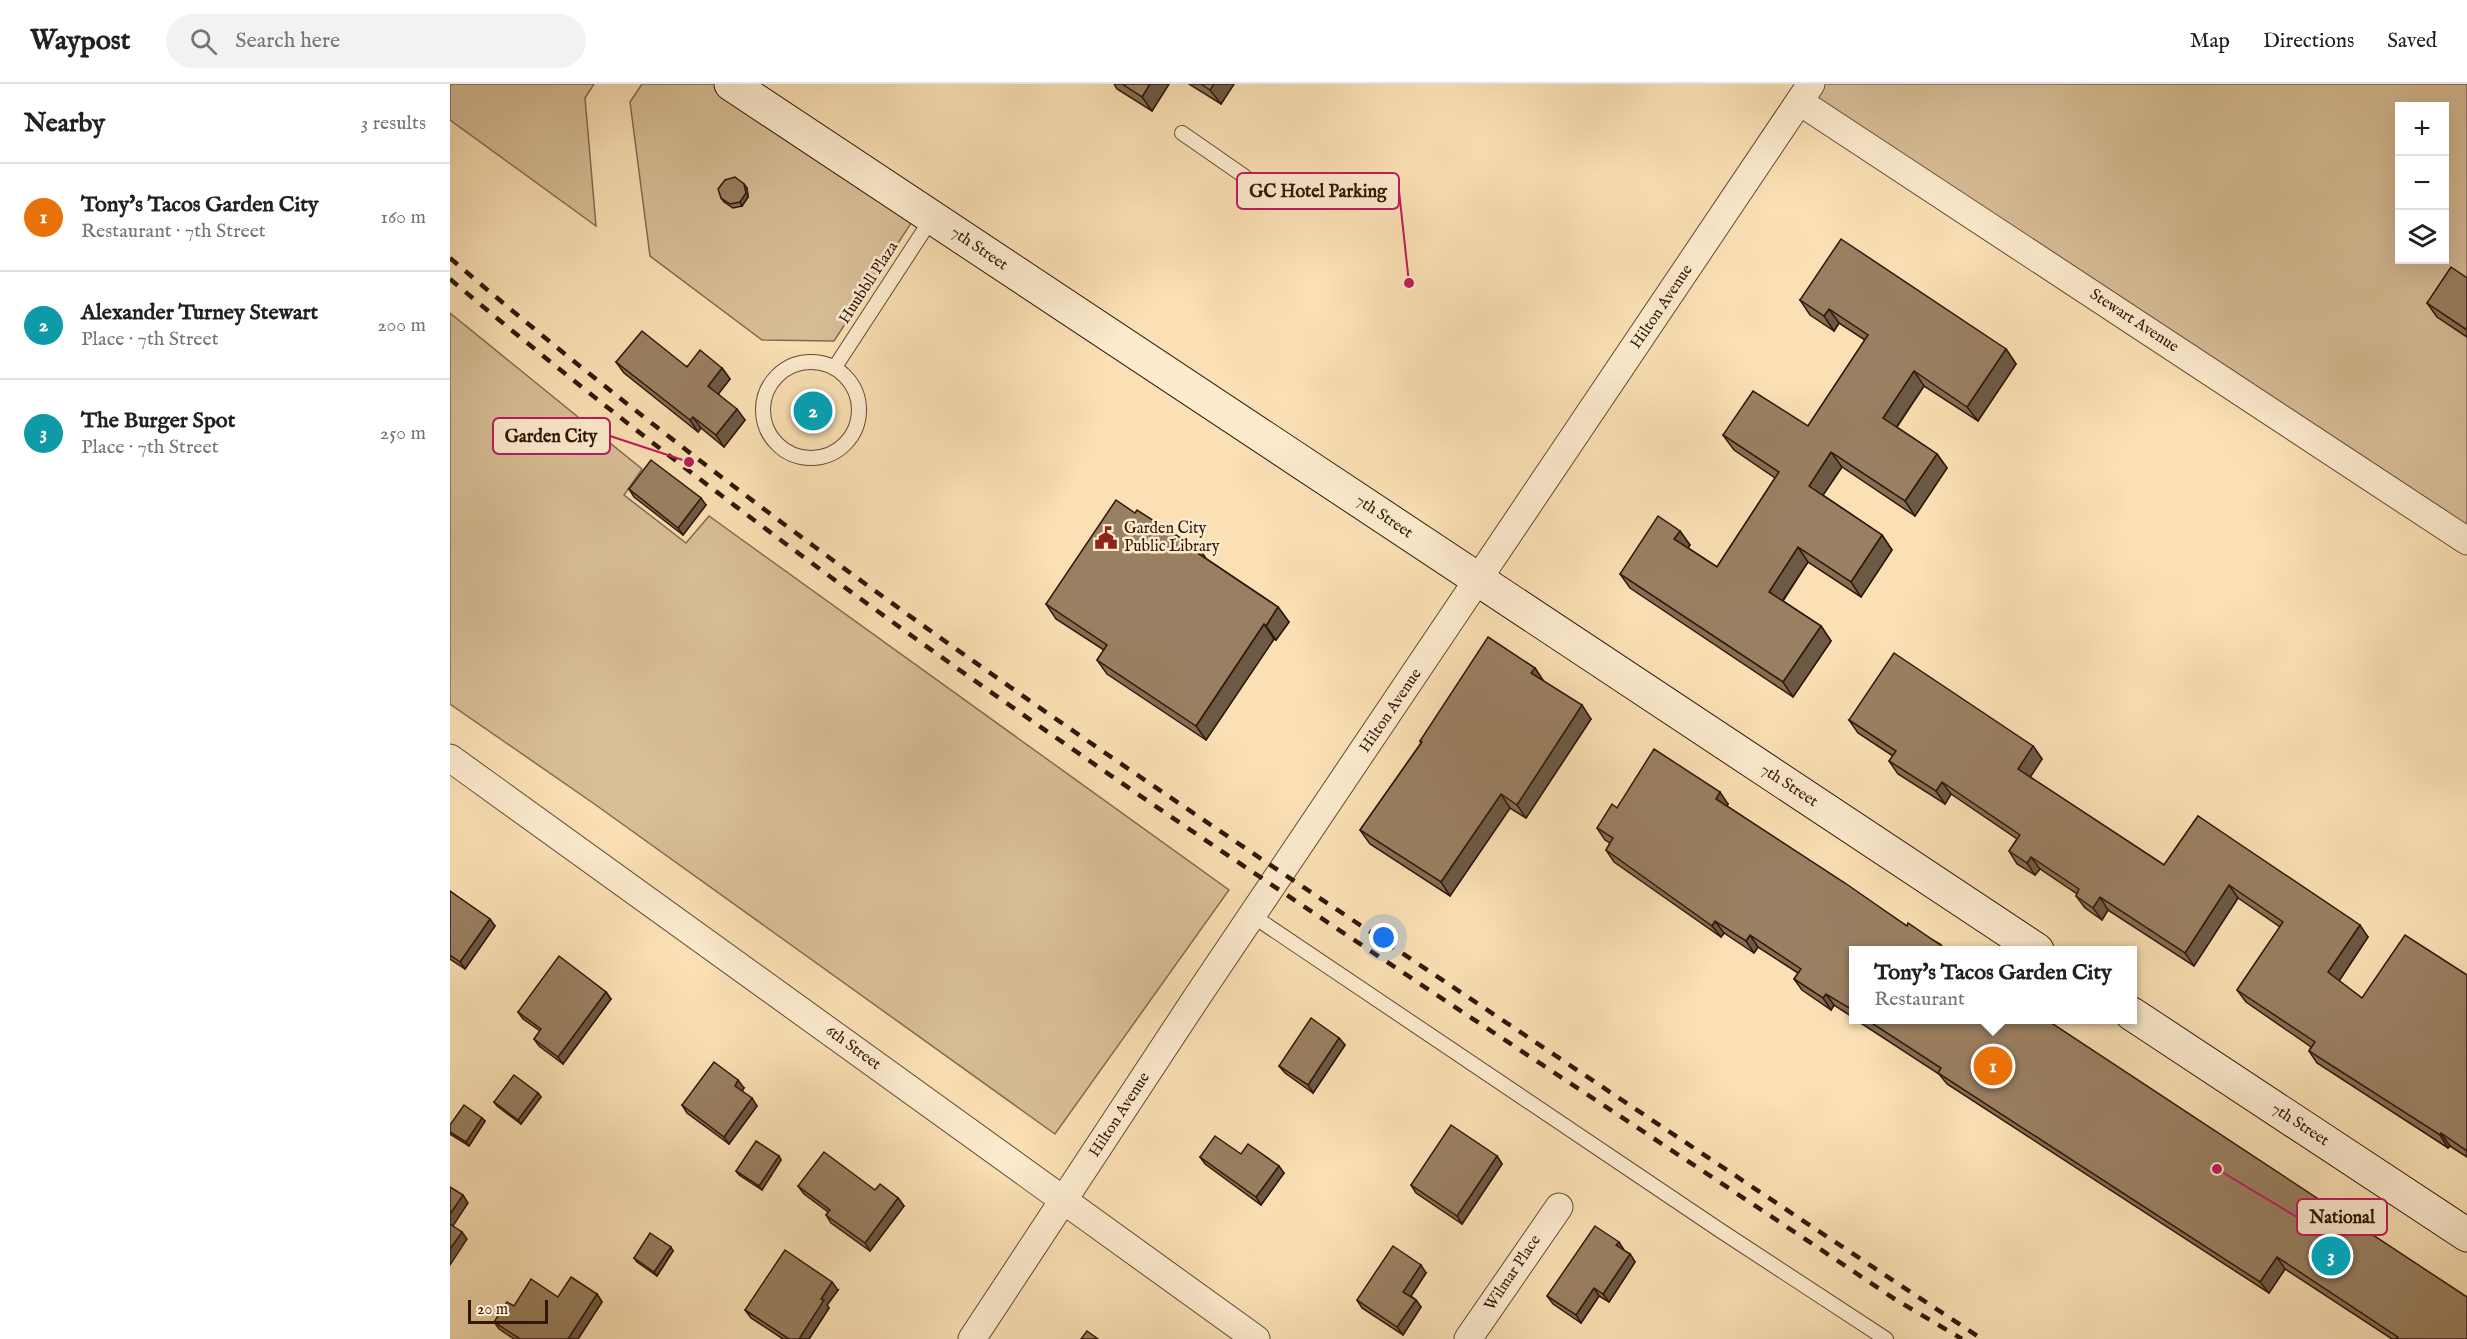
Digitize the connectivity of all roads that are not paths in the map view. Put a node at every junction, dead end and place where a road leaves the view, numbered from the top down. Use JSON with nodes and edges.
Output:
{"nodes":[{"id":1,"x":731,"y":84,"type":"edge"},
{"id":2,"x":1806,"y":93,"type":"edge"},
{"id":3,"x":1182,"y":133,"type":"dead end"},
{"id":4,"x":1244,"y":176,"type":"dead end"},
{"id":5,"x":932,"y":218,"type":"junction"},
{"id":6,"x":835,"y":367,"type":"junction"},
{"id":7,"x":2467,"y":541,"type":"edge"},
{"id":8,"x":1479,"y":580,"type":"junction"},
{"id":9,"x":450,"y":758,"type":"edge"},
{"id":10,"x":1253,"y":916,"type":"junction"},
{"id":11,"x":2029,"y":946,"type":"edge"},
{"id":12,"x":2137,"y":1017,"type":"edge"},
{"id":13,"x":1064,"y":1201,"type":"junction"},
{"id":14,"x":1559,"y":1207,"type":"dead end"},
{"id":15,"x":2467,"y":1235,"type":"edge"},
{"id":16,"x":972,"y":1339,"type":"edge"},
{"id":17,"x":1256,"y":1339,"type":"edge"},
{"id":18,"x":1468,"y":1339,"type":"edge"},
{"id":19,"x":1886,"y":1339,"type":"edge"}],
"edges":[{"from":1,"to":5,"type":"street","name":"7th Street"},
{"from":2,"to":7,"type":"street","name":"Stewart Avenue"},
{"from":2,"to":8,"type":"street","name":"Hilton Avenue"},
{"from":3,"to":4,"type":"lane"},
{"from":5,"to":6,"type":"lane","name":"Huubbll Plaza"},
{"from":5,"to":8,"type":"street","name":"7th Street"},
{"from":6,"to":6,"type":"lane"},
{"from":8,"to":10,"type":"street","name":"Hilton Avenue"},
{"from":8,"to":11,"type":"street","name":"7th Street"},
{"from":9,"to":13,"type":"street","name":"6th Street"},
{"from":10,"to":13,"type":"street","name":"Hilton Avenue"},
{"from":10,"to":19,"type":"lane"},
{"from":12,"to":15,"type":"street","name":"7th Street"},
{"from":13,"to":16,"type":"street","name":"Hilton Avenue"},
{"from":13,"to":17,"type":"street","name":"6th Street"},
{"from":14,"to":18,"type":"street","name":"Wilmar Place"}]}
